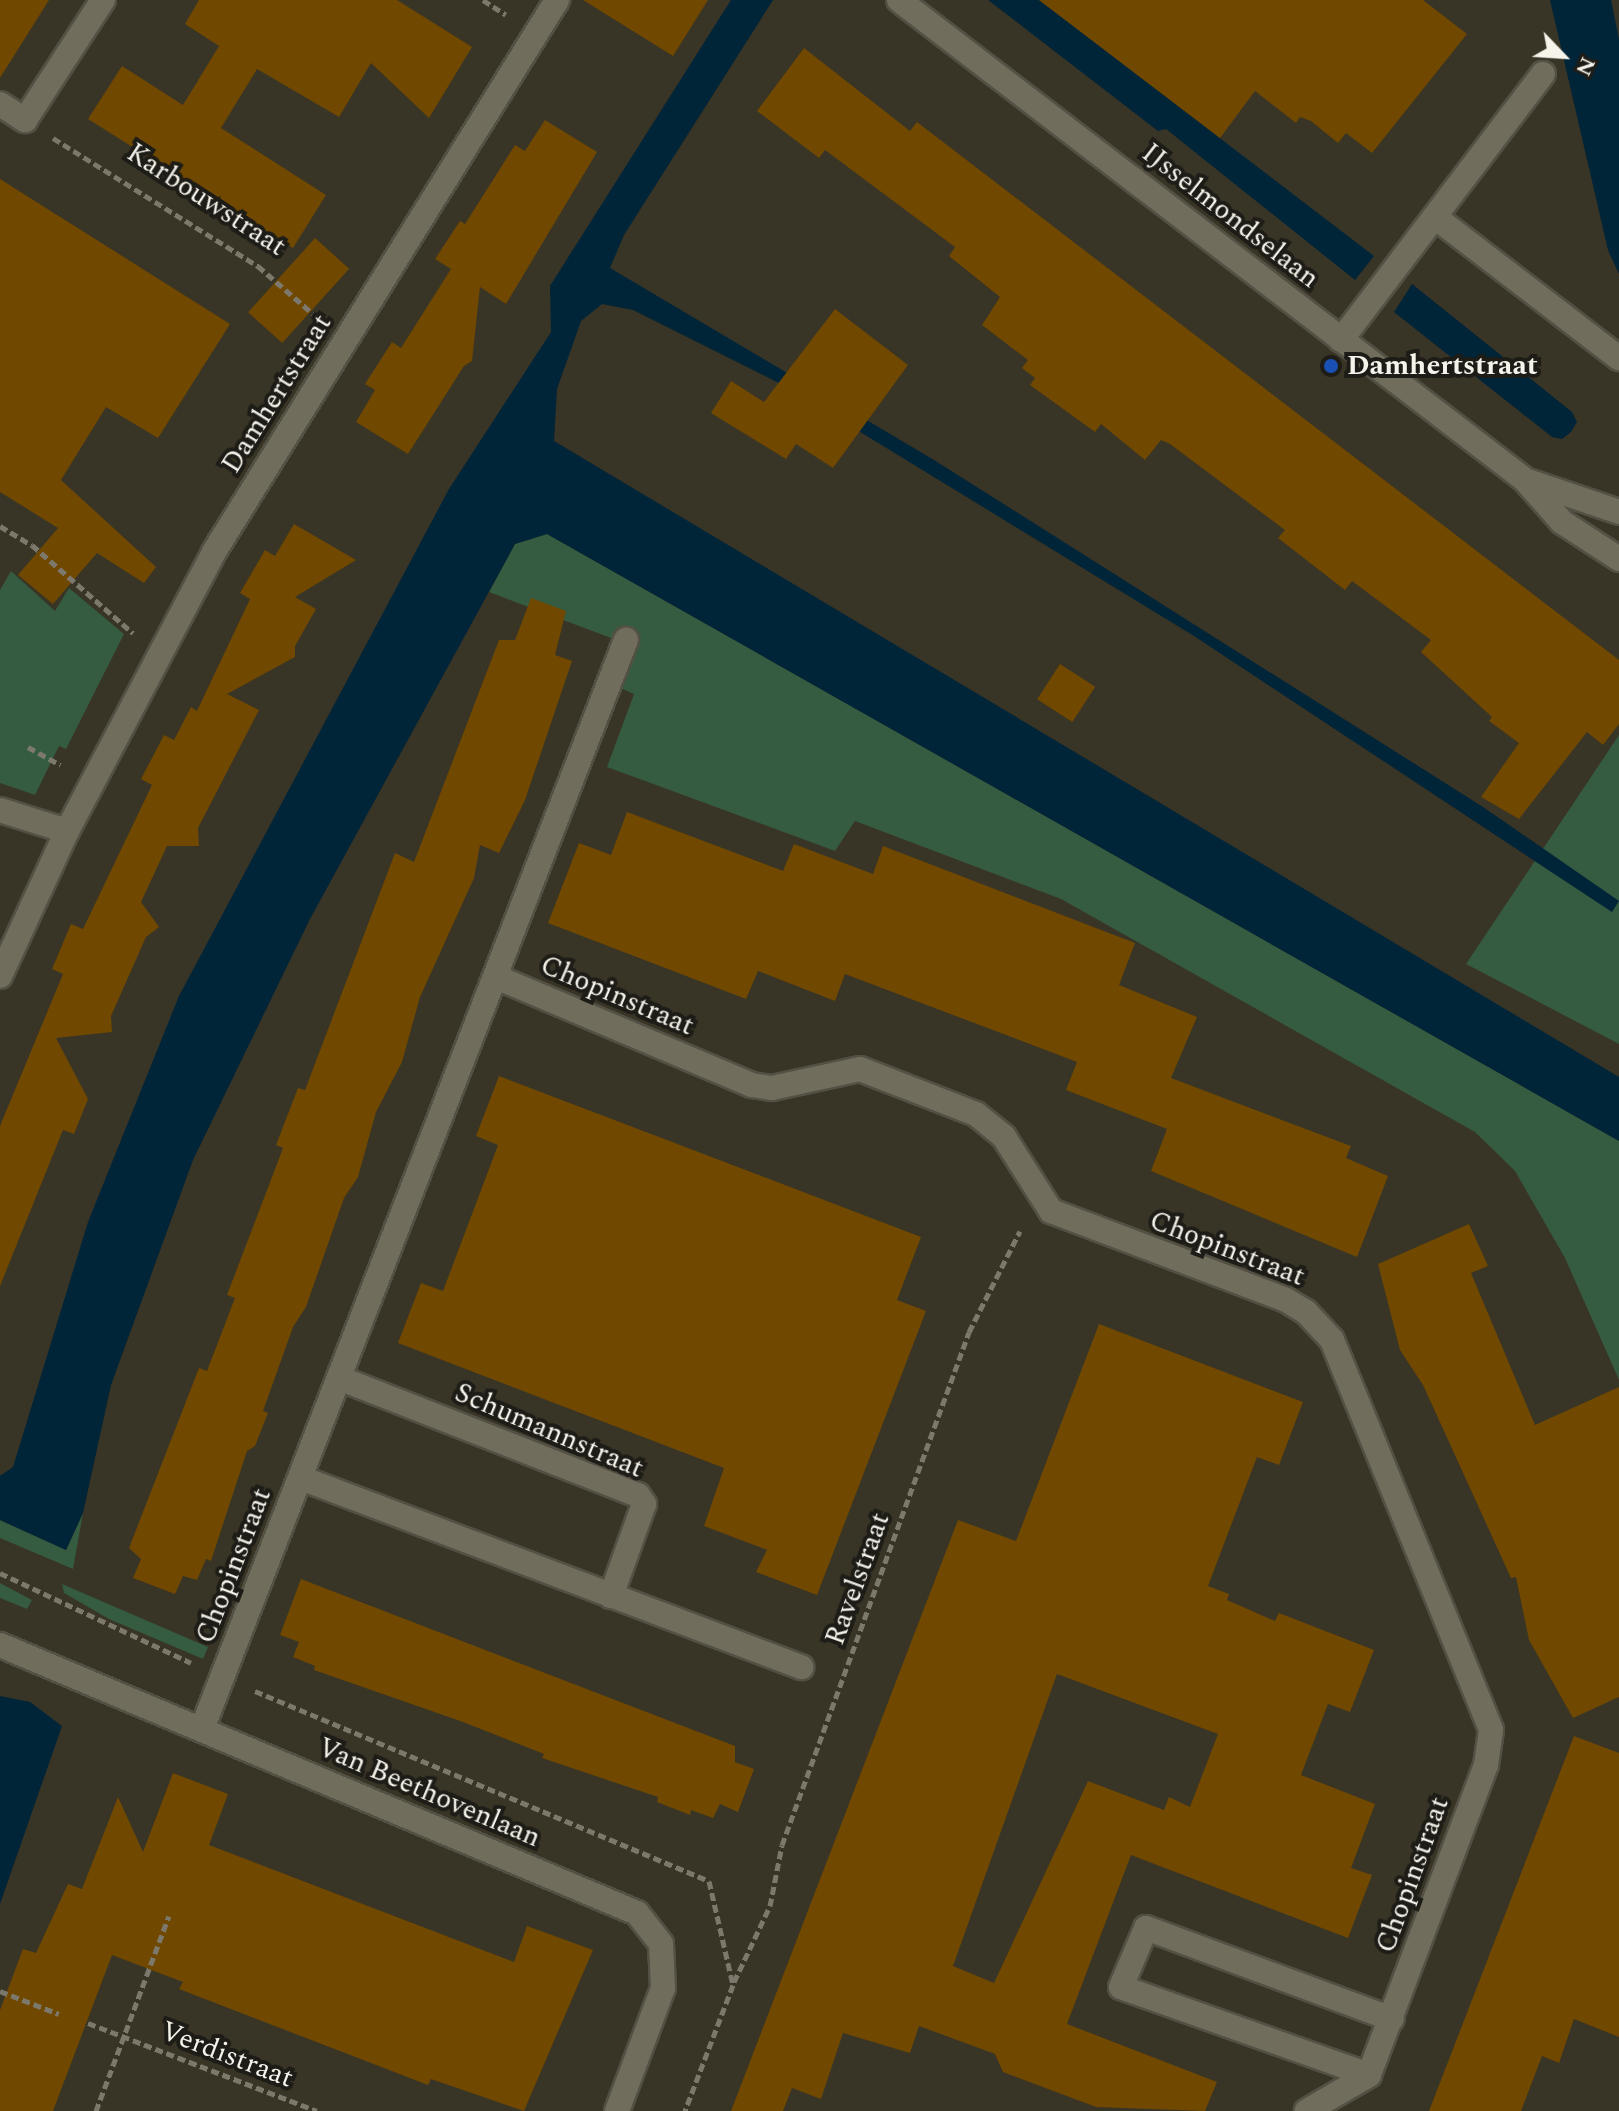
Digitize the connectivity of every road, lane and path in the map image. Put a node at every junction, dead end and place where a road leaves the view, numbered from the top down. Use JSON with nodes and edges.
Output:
{"nodes":[{"id":1,"x":103,"y":0,"type":"edge"},
{"id":2,"x":557,"y":0,"type":"edge"},
{"id":3,"x":899,"y":0,"type":"edge"},
{"id":4,"x":1543,"y":74,"type":"dead end"},
{"id":5,"x":0,"y":104,"type":"edge"},
{"id":6,"x":25,"y":120,"type":"junction"},
{"id":7,"x":1435,"y":217,"type":"junction"},
{"id":8,"x":1341,"y":340,"type":"junction"},
{"id":9,"x":345,"y":342,"type":"junction"},
{"id":10,"x":1619,"y":358,"type":"edge"},
{"id":11,"x":1525,"y":480,"type":"junction"},
{"id":12,"x":1619,"y":512,"type":"edge"},
{"id":13,"x":0,"y":526,"type":"edge"},
{"id":14,"x":1619,"y":559,"type":"edge"},
{"id":15,"x":626,"y":640,"type":"dead end"},
{"id":16,"x":158,"y":654,"type":"junction"},
{"id":17,"x":0,"y":810,"type":"edge"},
{"id":18,"x":67,"y":831,"type":"junction"},
{"id":19,"x":0,"y":976,"type":"edge"},
{"id":20,"x":496,"y":977,"type":"junction"},
{"id":21,"x":1039,"y":1194,"type":"junction"},
{"id":22,"x":339,"y":1378,"type":"junction"},
{"id":23,"x":301,"y":1478,"type":"junction"},
{"id":24,"x":611,"y":1596,"type":"junction"},
{"id":25,"x":0,"y":1645,"type":"edge"},
{"id":26,"x":801,"y":1667,"type":"dead end"},
{"id":27,"x":202,"y":1729,"type":"junction"},
{"id":28,"x":169,"y":1916,"type":"dead end"},
{"id":29,"x":733,"y":1985,"type":"dead end"},
{"id":30,"x":0,"y":1991,"type":"edge"},
{"id":31,"x":59,"y":2014,"type":"dead end"},
{"id":32,"x":1392,"y":2019,"type":"junction"},
{"id":33,"x":88,"y":2023,"type":"dead end"},
{"id":34,"x":122,"y":2037,"type":"junction"},
{"id":35,"x":1369,"y":2075,"type":"junction"},
{"id":36,"x":96,"y":2111,"type":"edge"},
{"id":37,"x":317,"y":2111,"type":"edge"},
{"id":38,"x":617,"y":2111,"type":"edge"},
{"id":39,"x":1307,"y":2111,"type":"edge"}],
"edges":[{"from":1,"to":6,"type":"street"},
{"from":2,"to":9,"type":"street","name":"Damhertstraat"},
{"from":3,"to":8,"type":"street","name":"IJsselmondselaan"},
{"from":4,"to":7,"type":"street"},
{"from":5,"to":6,"type":"street"},
{"from":6,"to":9,"type":"path","name":"Karbouwstraat"},
{"from":7,"to":8,"type":"street"},
{"from":7,"to":10,"type":"street"},
{"from":8,"to":11,"type":"street","name":"IJsselmondselaan"},
{"from":9,"to":16,"type":"street","name":"Damhertstraat"},
{"from":11,"to":12,"type":"street","name":"IJsselmondselaan"},
{"from":11,"to":14,"type":"street","name":"IJsselmondselaan"},
{"from":13,"to":16,"type":"path"},
{"from":15,"to":20,"type":"street","name":"Chopinstraat"},
{"from":16,"to":18,"type":"street","name":"Damhertstraat"},
{"from":17,"to":18,"type":"street"},
{"from":18,"to":19,"type":"street","name":"Damhertstraat"},
{"from":20,"to":21,"type":"street","name":"Chopinstraat"},
{"from":20,"to":22,"type":"street","name":"Chopinstraat"},
{"from":21,"to":29,"type":"path","name":"Ravelstraat"},
{"from":21,"to":32,"type":"street","name":"Chopinstraat"},
{"from":22,"to":23,"type":"street","name":"Chopinstraat"},
{"from":22,"to":24,"type":"street","name":"Schumannstraat"},
{"from":23,"to":24,"type":"street"},
{"from":23,"to":27,"type":"street","name":"Chopinstraat"},
{"from":24,"to":26,"type":"street"},
{"from":25,"to":27,"type":"street","name":"Van Beethovenlaan"},
{"from":27,"to":38,"type":"street","name":"Van Beethovenlaan"},
{"from":28,"to":34,"type":"path","name":"Verdistraat"},
{"from":30,"to":31,"type":"path"},
{"from":32,"to":35,"type":"street","name":"Chopinstraat"},
{"from":32,"to":35,"type":"street"},
{"from":33,"to":34,"type":"path"},
{"from":34,"to":36,"type":"path","name":"Verdistraat"},
{"from":34,"to":37,"type":"path","name":"Verdistraat"},
{"from":35,"to":39,"type":"street"}]}
